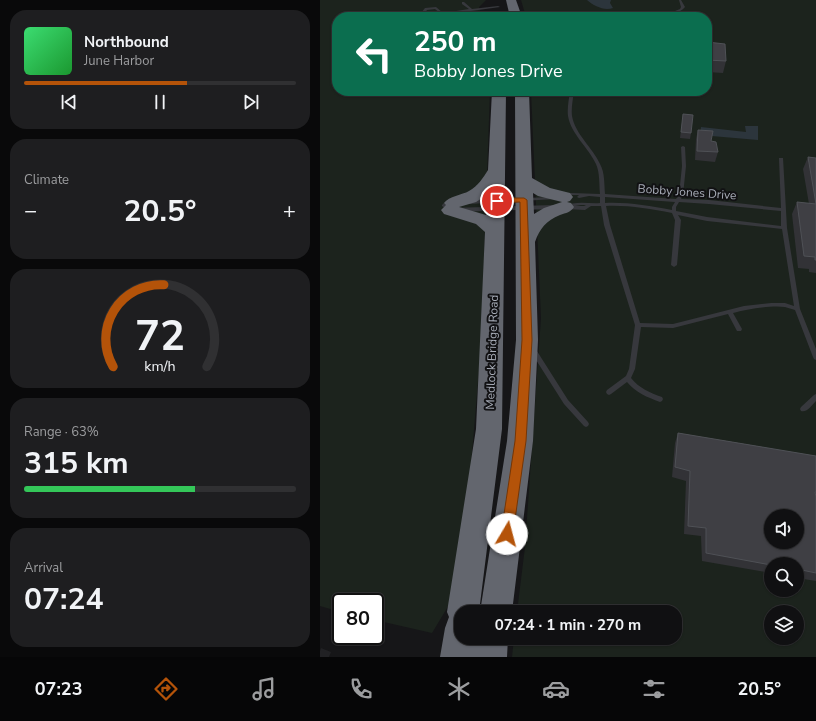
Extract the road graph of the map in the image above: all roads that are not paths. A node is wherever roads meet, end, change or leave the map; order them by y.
1 (511, 0) edge
2 (680, 0) edge
3 (463, 3) dead end
4 (498, 8) edge
5 (471, 10) junction
6 (424, 12) edge
7 (440, 12) edge
8 (456, 12) edge
9 (515, 12) edge
10 (676, 12) edge
11 (499, 96) edge
12 (522, 96) edge
13 (572, 96) edge
14 (683, 146) dead end
15 (781, 159) dead end
16 (497, 169) junction
17 (524, 180) junction
18 (602, 195) junction
19 (589, 196) junction
20 (570, 200) junction
21 (678, 201) junction
22 (524, 203) junction
23 (604, 205) junction
24 (452, 206) junction
25 (783, 210) junction
26 (674, 212) junction
27 (496, 213) junction
28 (784, 228) junction
29 (525, 242) junction
30 (674, 265) dead end
31 (797, 309) junction
32 (730, 312) junction
33 (638, 325) junction
34 (739, 329) dead end
35 (527, 340) junction
36 (816, 357) edge
37 (628, 378) junction
38 (610, 392) dead end
39 (816, 397) edge
40 (660, 399) dead end
41 (803, 409) dead end
42 (586, 424) dead end
43 (464, 605) edge
44 (497, 605) edge
45 (459, 645) edge
46 (491, 645) edge
47 (457, 657) edge
48 (490, 657) edge

1 - 9 highway
2 - 10 lane
3 - 5 lane
4 - 5 lane
5 - 8 lane
6 - 7 lane
11 - 16 highway, Medlock Bridge Road
12 - 17 highway
13 - 18 lane
14 - 21 lane
15 - 25 lane
16 - 24 highway
16 - 27 highway, Medlock Bridge Road
17 - 20 highway
17 - 22 highway
18 - 19 lane, Bobby Jones Drive
18 - 21 lane, Bobby Jones Drive
18 - 23 lane
19 - 20 lane, Bobby Jones Drive
19 - 20 lane, Bobby Jones Drive
20 - 22 lane, Bobby Jones Drive
20 - 22 lane, Bobby Jones Drive
20 - 23 lane, Bobby Jones Drive
20 - 29 highway
21 - 25 lane, Bobby Jones Drive
21 - 26 lane
22 - 27 lane, Bobby Jones Drive
22 - 29 highway
23 - 26 lane, Bobby Jones Drive
23 - 33 lane
24 - 27 lane, Bobby Jones Drive
24 - 27 highway
25 - 28 lane
26 - 28 lane, Bobby Jones Drive
26 - 30 lane
27 - 43 highway, Medlock Bridge Road
28 - 31 lane
29 - 35 highway
31 - 32 lane
31 - 36 lane
32 - 33 lane
32 - 34 lane
33 - 37 lane
35 - 42 lane
35 - 44 highway
37 - 38 lane
37 - 40 lane
39 - 41 lane
45 - 47 highway
46 - 48 highway

